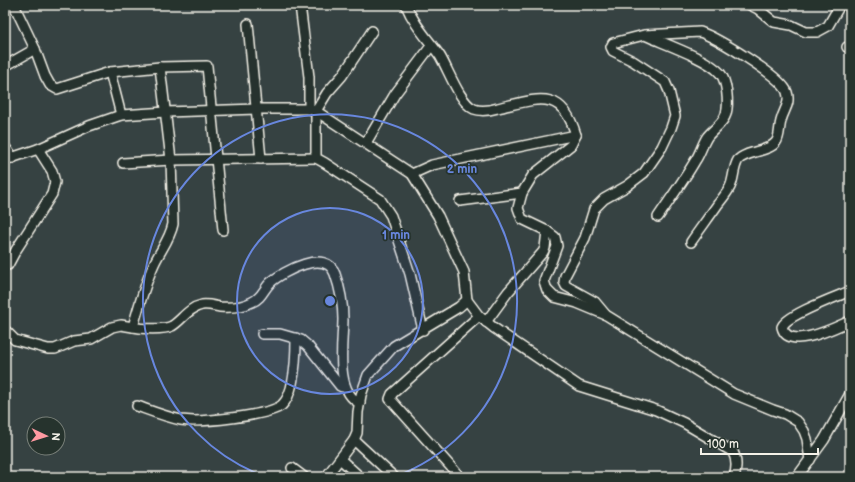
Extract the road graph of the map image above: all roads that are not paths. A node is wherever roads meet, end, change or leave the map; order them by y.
1 (14, 5) edge
2 (300, 5) edge
3 (406, 5) edge
4 (750, 5) edge
5 (840, 5) edge
6 (248, 24) dead end
7 (372, 31) dead end
8 (644, 34) junction
9 (431, 46) junction
10 (35, 49) junction
11 (5, 66) edge
12 (160, 67) junction
13 (110, 72) junction
14 (257, 109) junction
15 (312, 110) junction
16 (211, 111) junction
17 (166, 112) junction
18 (121, 116) junction
19 (576, 135) junction
20 (366, 143) junction
21 (5, 148) edge
22 (38, 149) junction
23 (316, 158) junction
24 (9, 159) edge
25 (261, 159) junction
26 (171, 160) junction
27 (215, 160) junction
28 (123, 163) dead end
29 (412, 174) junction
30 (522, 193) junction
31 (460, 201) dead end
32 (658, 217) dead end
33 (223, 230) dead end
34 (547, 231) junction
35 (691, 242) dead end
36 (5, 265) edge
37 (850, 291) edge
38 (467, 300) junction
39 (606, 315) junction
40 (483, 319) junction
41 (850, 321) edge
42 (133, 327) junction
43 (5, 330) edge
44 (423, 330) junction
45 (262, 334) dead end
46 (296, 338) junction
47 (345, 386) junction
48 (850, 394) edge
49 (360, 403) junction
50 (137, 406) dead end
51 (354, 440) junction
52 (340, 459) junction
53 (810, 460) junction
54 (292, 468) dead end
55 (304, 477) edge
56 (326, 477) edge
57 (360, 477) edge
58 (394, 477) edge
59 (460, 477) edge
60 (734, 477) edge
61 (798, 477) edge

1 - 10 street
2 - 15 street
3 - 9 street
4 - 5 street
6 - 14 street
7 - 15 street
8 - 32 street
8 - 35 street
8 - 39 street
9 - 19 street
9 - 20 street
10 - 11 street
10 - 13 street
12 - 13 street
12 - 16 street
12 - 17 street
13 - 18 street
14 - 15 street
14 - 16 street
14 - 25 street
15 - 20 street
15 - 23 street
16 - 17 street
16 - 27 street
17 - 18 street
17 - 26 street
18 - 22 street
19 - 29 street
19 - 30 street
20 - 29 street
21 - 24 street
22 - 24 street
22 - 36 street
23 - 25 street
23 - 44 street
25 - 27 street
26 - 27 street
26 - 28 street
26 - 42 street
27 - 33 street
29 - 38 street
30 - 31 street
30 - 34 street
34 - 39 street
34 - 40 street
37 - 41 street
38 - 40 street
38 - 44 street
39 - 53 street
40 - 59 street
40 - 60 street
42 - 43 street
42 - 47 street
44 - 49 street
45 - 46 street
46 - 47 street
46 - 50 street
47 - 49 street
48 - 53 street
49 - 51 street
51 - 52 street
51 - 58 street
52 - 56 street
52 - 57 street
53 - 61 street
54 - 55 street

